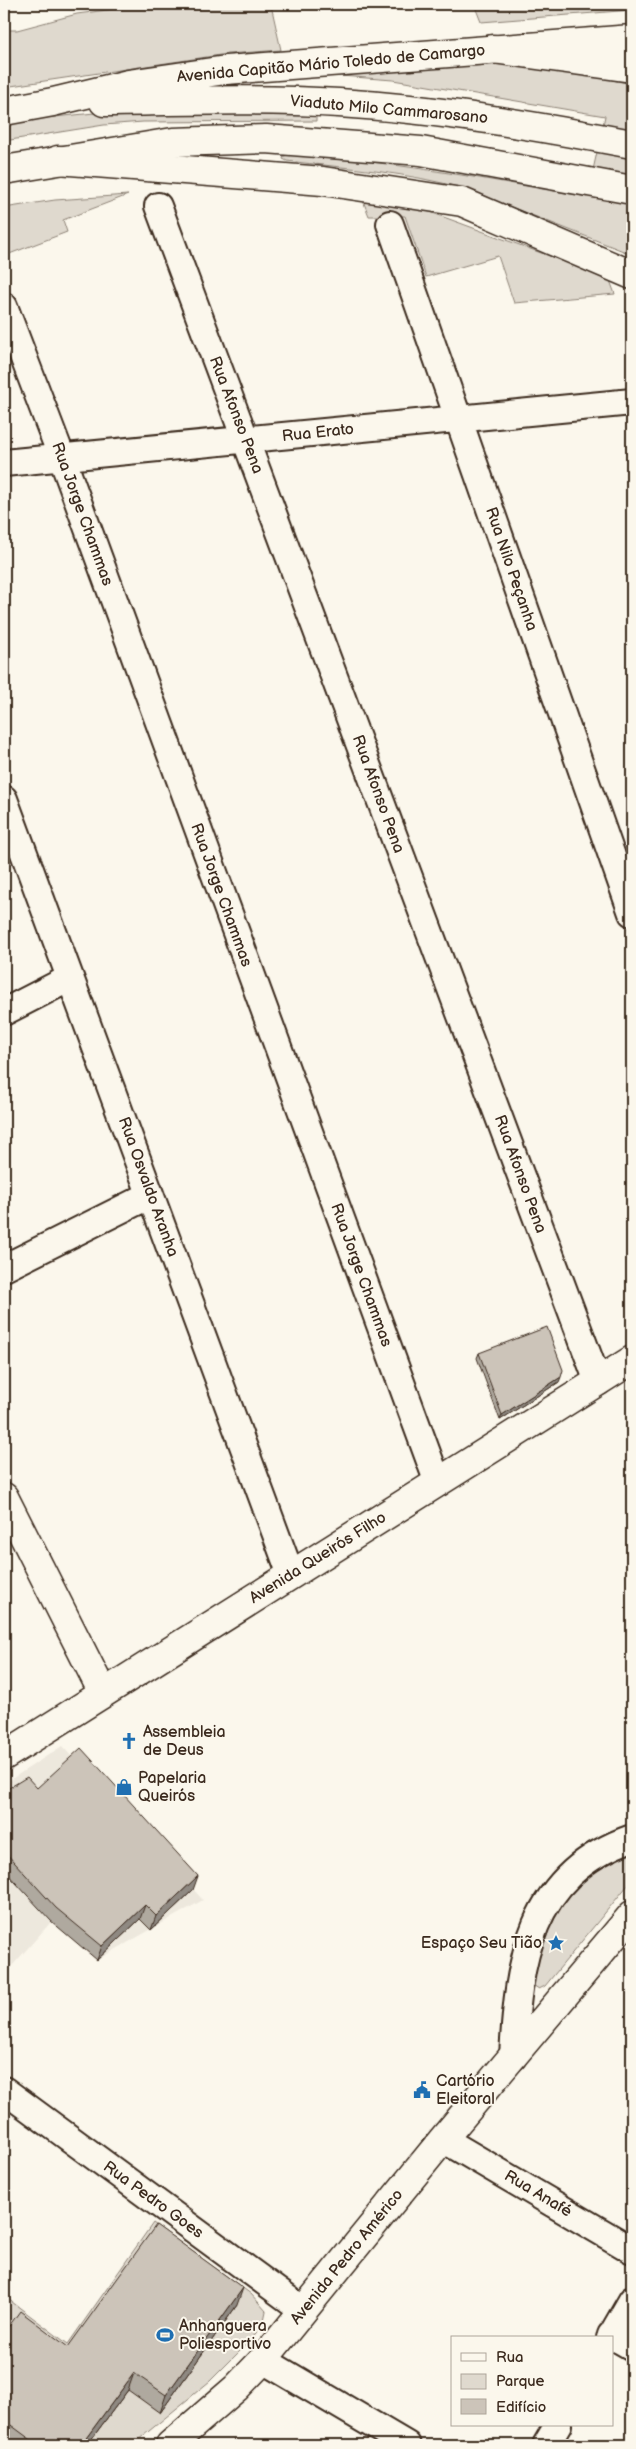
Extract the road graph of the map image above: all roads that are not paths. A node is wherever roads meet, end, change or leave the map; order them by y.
1 (632, 39) edge
2 (493, 49) junction
3 (632, 68) edge
4 (54, 102) junction
5 (4, 111) edge
6 (632, 144) edge
7 (58, 160) junction
8 (4, 170) edge
9 (632, 190) edge
10 (158, 206) dead end
11 (390, 224) dead end
12 (632, 275) edge
13 (4, 306) edge
14 (632, 402) edge
15 (459, 419) junction
16 (246, 440) junction
17 (62, 458) junction
18 (4, 463) edge
19 (4, 799) edge
20 (632, 914) edge
21 (70, 978) junction
22 (4, 1012) edge
23 (150, 1195) junction
24 (4, 1268) edge
25 (632, 1360) edge
26 (598, 1382) junction
27 (438, 1483) junction
28 (4, 1497) edge
29 (292, 1575) junction
30 (103, 1693) junction
31 (4, 1756) edge
32 (632, 1838) edge
33 (631, 1918) edge
34 (513, 2057) junction
35 (4, 2090) edge
36 (443, 2139) junction
37 (632, 2250) edge
38 (632, 2300) edge
39 (303, 2310) junction
40 (618, 2340) edge
41 (263, 2360) junction
42 (557, 2426) edge
43 (170, 2445) edge
44 (407, 2445) edge
45 (546, 2445) edge

1 - 2 main road, Avenida Capitão Mário Toledo de Camargo
2 - 3 main road
2 - 4 main road, Avenida Capitão Mário Toledo de Camargo
4 - 5 main road, Avenida Capitão Mário Toledo de Camargo
4 - 6 main road, Viaduto Milo Cammarosano
7 - 8 main road
7 - 9 main road
7 - 12 main road
10 - 16 street, Rua Afonso Pena
11 - 15 street, Rua Nilo Peçanha
13 - 17 street, Rua Jorge Chammas
14 - 15 street, Rua Erato
15 - 16 street, Rua Erato
15 - 20 street, Rua Nilo Peçanha
16 - 17 street, Rua Erato
16 - 26 street, Rua Afonso Pena
17 - 18 street, Rua Erato
17 - 27 street, Rua Jorge Chammas
19 - 21 street, Rua Osvaldo Aranha
21 - 22 street
21 - 23 street, Rua Osvaldo Aranha
23 - 24 street
23 - 29 street, Rua Osvaldo Aranha
25 - 26 main road, Avenida Queirós Filho
26 - 27 main road, Avenida Queirós Filho
27 - 29 main road, Avenida Queirós Filho
28 - 30 main road
29 - 30 main road, Avenida Queirós Filho
30 - 31 main road, Avenida Queirós Filho
32 - 34 street
33 - 34 main road, Avenida Pedro Américo
34 - 36 main road, Avenida Pedro Américo
35 - 39 street, Rua Pedro Goes
36 - 37 street, Rua Anafé
36 - 39 main road, Avenida Pedro Américo
38 - 40 street
39 - 41 main road, Avenida Pedro Américo
41 - 43 main road, Avenida Pedro Américo
41 - 44 street
42 - 45 street

